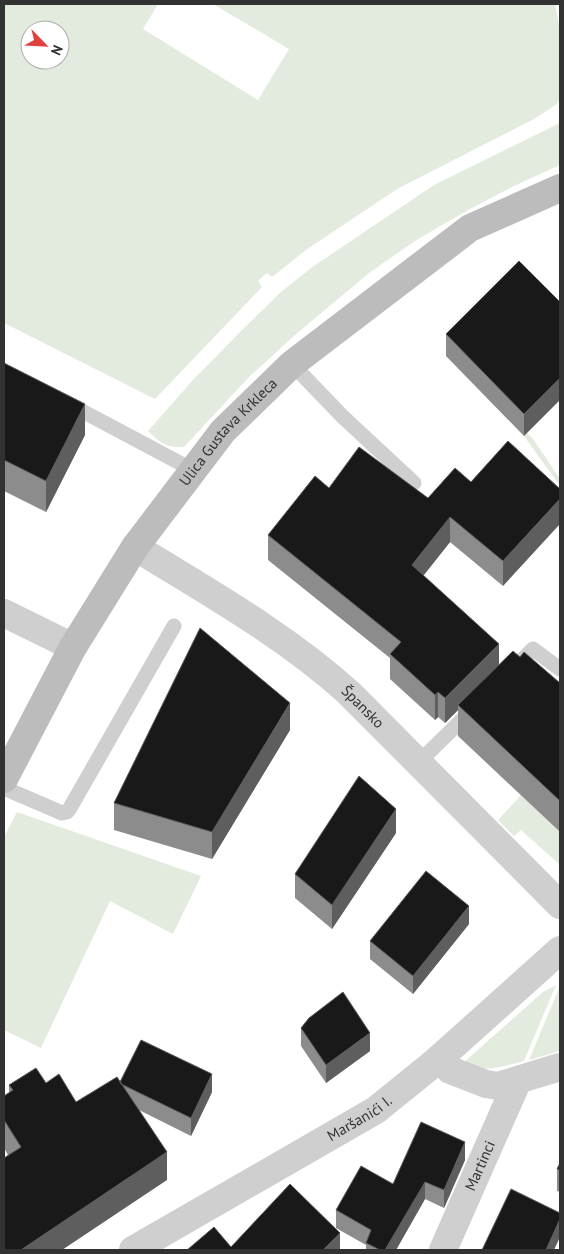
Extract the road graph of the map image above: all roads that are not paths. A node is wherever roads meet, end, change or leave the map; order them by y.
1 (560, 188) edge
2 (292, 364) junction
3 (55, 397) edge
4 (193, 470) junction
5 (414, 483) dead end
6 (134, 547) junction
7 (4, 613) edge
8 (174, 626) dead end
9 (73, 647) junction
10 (560, 669) edge
11 (506, 676) edge
12 (486, 696) edge
13 (419, 762) junction
14 (4, 780) edge
15 (4, 788) edge
16 (560, 905) edge
17 (560, 950) edge
18 (560, 1067) edge
19 (450, 1070) dead end
20 (518, 1080) junction
21 (133, 1250) edge
22 (443, 1250) edge

1 - 2 street, Ulica Gustava Krkleca
2 - 4 street, Ulica Gustava Krkleca
2 - 5 lane
3 - 4 lane
4 - 6 street, Ulica Gustava Krkleca
6 - 9 street, Ulica Gustava Krkleca
6 - 13 street, Špansko
7 - 9 street
8 - 15 lane
9 - 14 street, Ulica Gustava Krkleca
10 - 11 lane
12 - 13 lane
13 - 16 street, Špansko
17 - 21 street, Maršanići I.
18 - 20 street
19 - 20 street
20 - 22 street, Martinci

